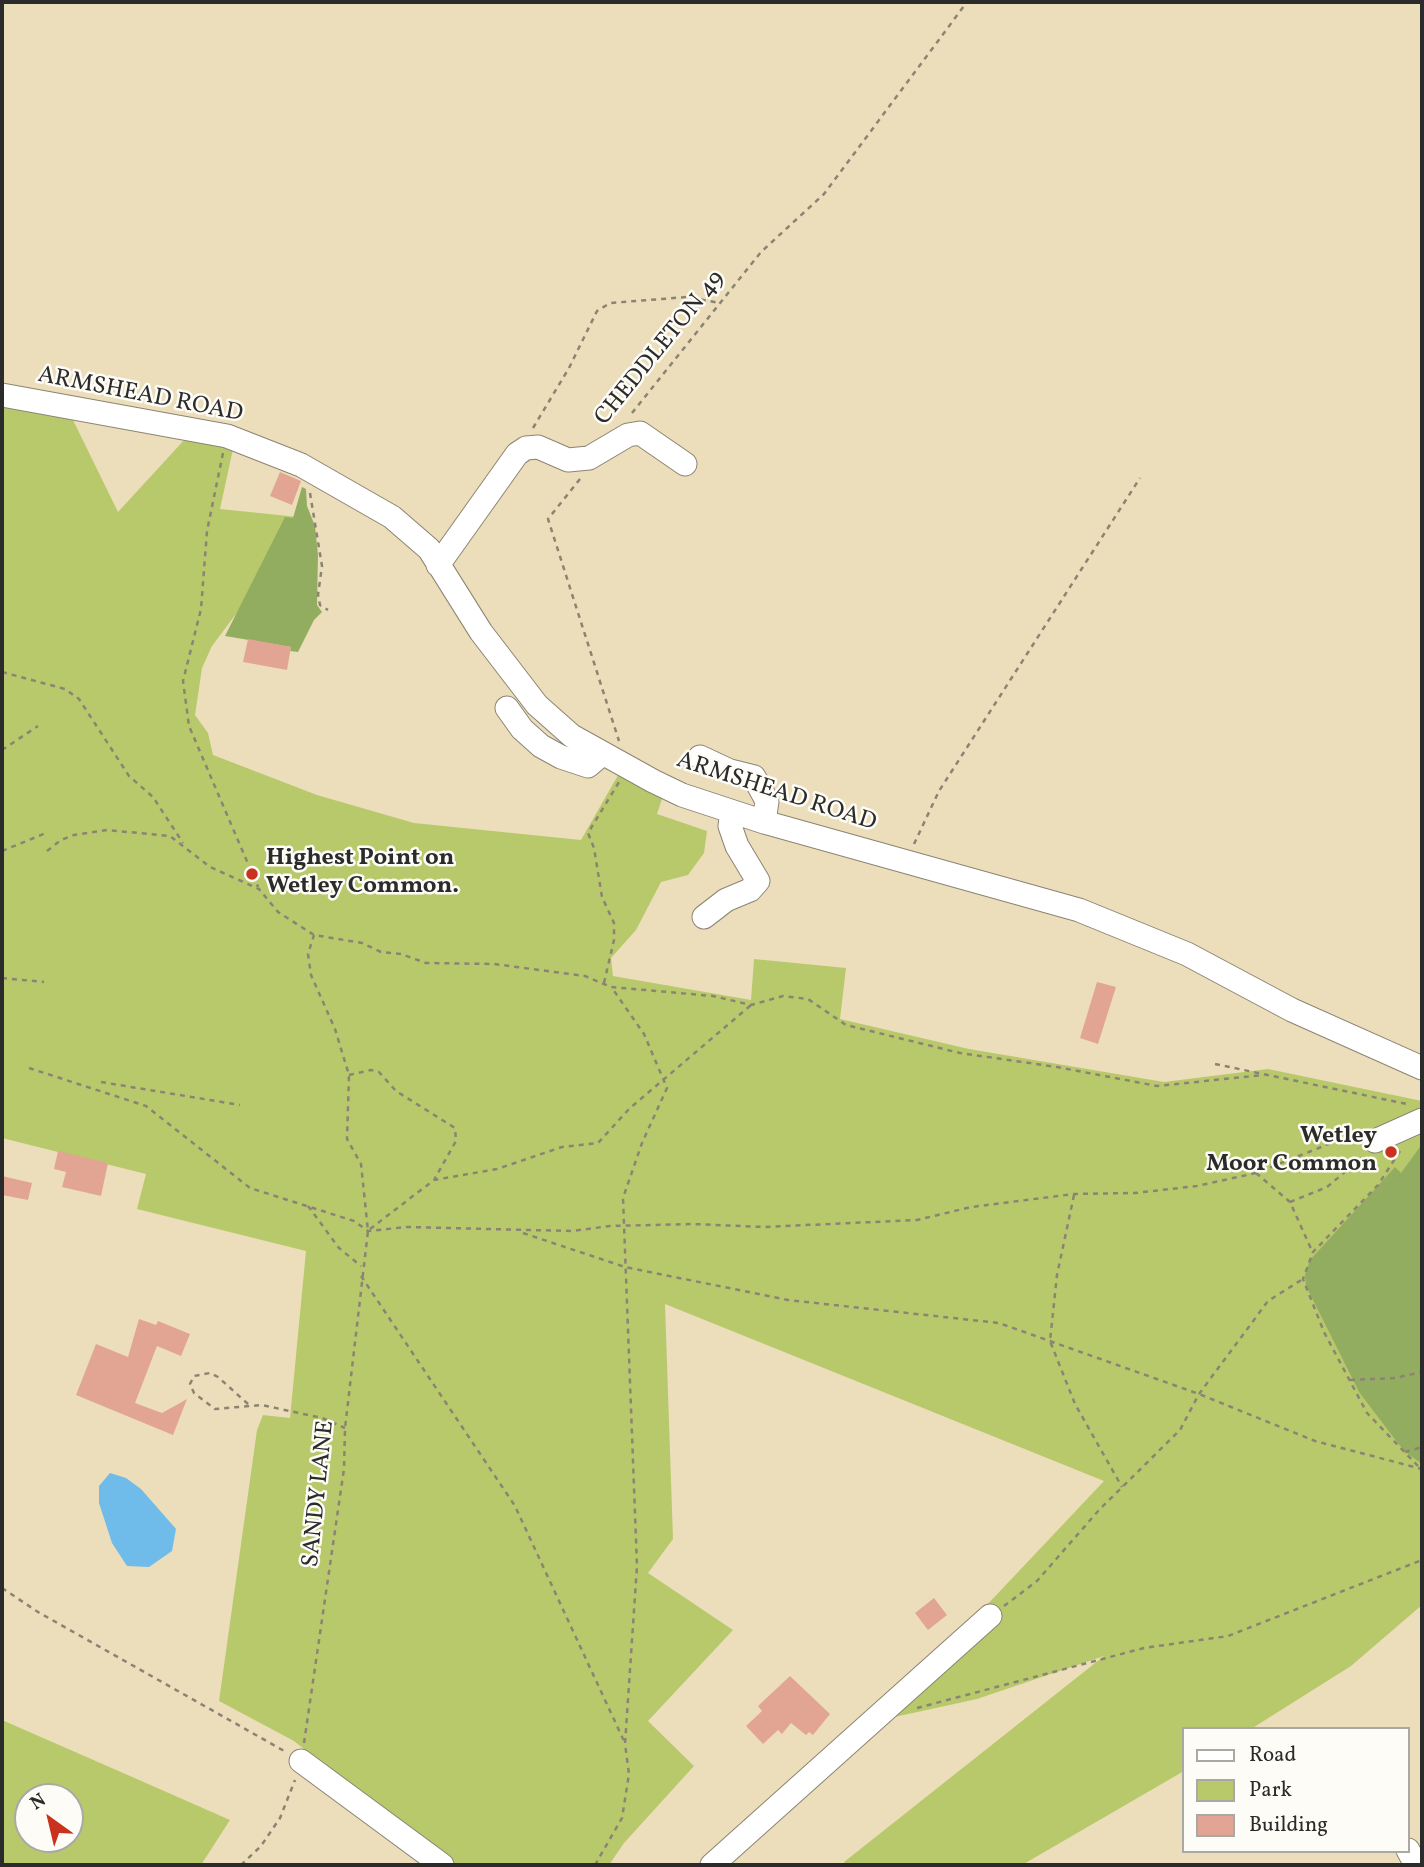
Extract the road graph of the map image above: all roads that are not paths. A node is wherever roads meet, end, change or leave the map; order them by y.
1 (2, 395) edge
2 (685, 464) dead end
3 (438, 565) junction
4 (507, 708) dead end
5 (601, 755) junction
6 (700, 757) dead end
7 (732, 812) junction
8 (764, 822) junction
9 (704, 917) dead end
10 (1422, 1068) edge
11 (1416, 1112) edge
12 (1371, 1140) road end
13 (990, 1616) road end
14 (301, 1761) road end
15 (442, 1865) edge
16 (712, 1865) edge

1 - 3 street, ARMSHEAD ROAD
2 - 3 street
3 - 5 street, ARMSHEAD ROAD
4 - 5 street
5 - 7 street, ARMSHEAD ROAD
6 - 8 street
7 - 8 street, ARMSHEAD ROAD
7 - 9 street
8 - 10 street, ARMSHEAD ROAD
11 - 12 street
13 - 16 street
14 - 15 street

